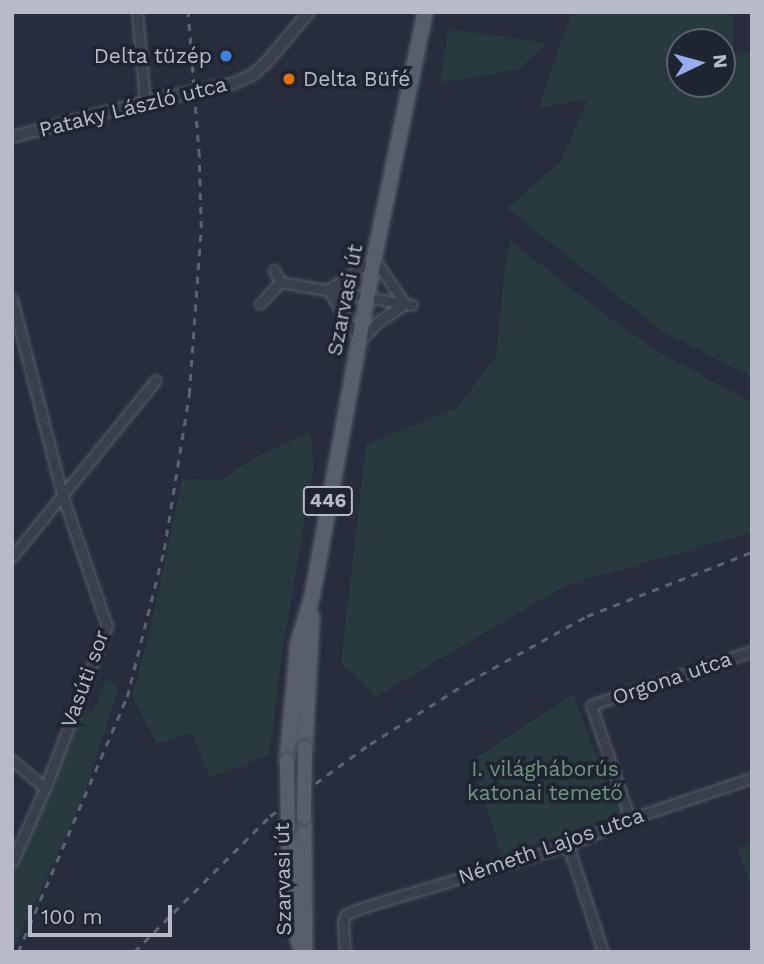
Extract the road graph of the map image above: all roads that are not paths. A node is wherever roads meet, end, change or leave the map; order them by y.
1 (137, 12) edge
2 (309, 12) edge
3 (425, 12) edge
4 (145, 102) junction
5 (12, 137) edge
6 (374, 259) junction
7 (274, 270) dead end
8 (280, 282) junction
9 (328, 290) junction
10 (367, 296) junction
11 (12, 299) edge
12 (260, 304) dead end
13 (408, 304) junction
14 (360, 341) junction
15 (156, 380) dead end
16 (62, 494) junction
17 (12, 556) edge
18 (312, 597) junction
19 (752, 651) edge
20 (12, 760) edge
21 (752, 778) edge
22 (45, 788) junction
23 (630, 819) junction
24 (568, 845) junction
25 (12, 862) edge
26 (303, 952) edge
27 (345, 952) edge
28 (603, 952) edge

1 - 4 street
2 - 4 street, Pataky László utca
3 - 6 main road, Szarvasi út / 446
4 - 5 street, Pataky László utca
6 - 9 street
6 - 10 main road, Szarvasi út / 446
6 - 13 street
7 - 8 street
8 - 9 street
8 - 12 street
9 - 10 street
9 - 14 street
10 - 13 street
10 - 14 main road, Szarvasi út / 446
11 - 16 street, Vasúti sor
13 - 14 street
14 - 18 main road, Szarvasi út / 446
15 - 16 street
16 - 17 street
16 - 22 street, Vasúti sor
18 - 26 main road, Szarvasi út / 446, bridge
18 - 26 main road, Szarvasi út / 446, bridge
19 - 23 street, Orgona utca
20 - 22 street
21 - 23 street, Németh Lajos utca
22 - 25 street, Vasúti sor
23 - 24 street, Németh Lajos utca
24 - 27 street, Németh Lajos utca
24 - 28 street

